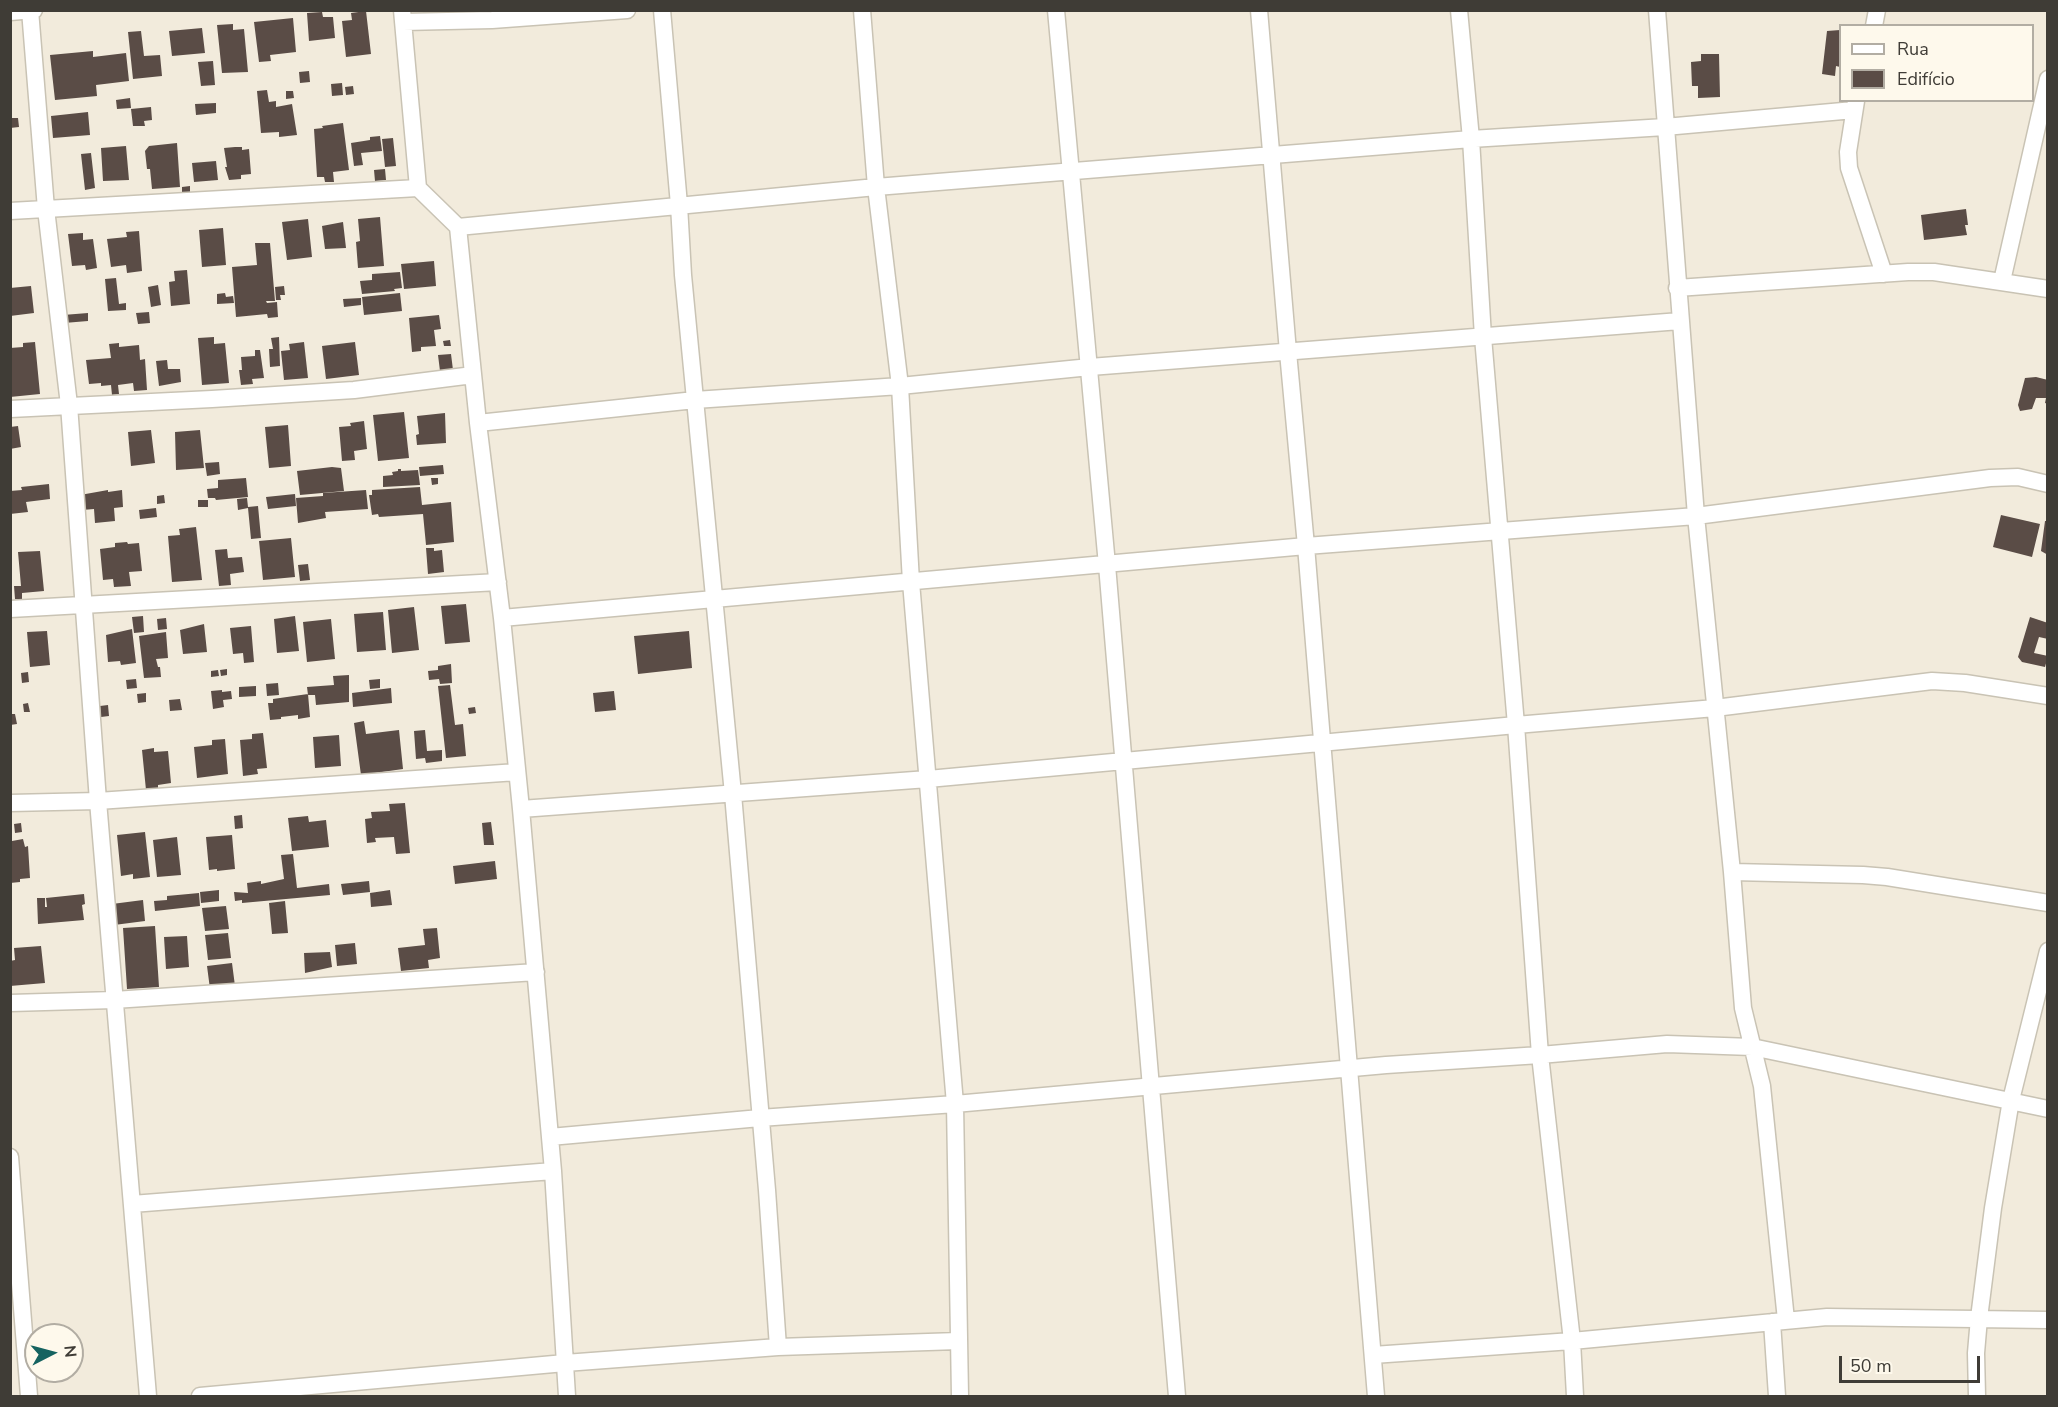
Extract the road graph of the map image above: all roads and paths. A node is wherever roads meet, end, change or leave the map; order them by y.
1 (627, 10) edge
2 (662, 10) edge
3 (861, 10) edge
4 (1056, 10) edge
5 (1259, 10) edge
6 (1460, 10) edge
7 (1657, 10) edge
8 (31, 11) edge
9 (10, 12) edge
10 (402, 16) edge
11 (2048, 79) edge
12 (1855, 105) edge
13 (1665, 127) junction
14 (1471, 140) junction
15 (1271, 155) junction
16 (1071, 171) junction
17 (876, 187) junction
18 (418, 188) junction
19 (679, 205) junction
20 (46, 209) junction
21 (10, 211) edge
22 (458, 227) junction
23 (1884, 274) junction
24 (2002, 281) junction
25 (1677, 288) junction
26 (2048, 289) edge
27 (1680, 321) junction
28 (1483, 337) junction
29 (1287, 352) junction
30 (1090, 367) junction
31 (473, 375) junction
32 (900, 386) junction
33 (695, 400) junction
34 (69, 405) junction
35 (10, 409) edge
36 (477, 423) junction
37 (2048, 484) edge
38 (1696, 516) junction
39 (1501, 531) junction
40 (1306, 546) junction
41 (1107, 565) junction
42 (498, 582) junction
43 (911, 582) junction
44 (713, 598) junction
45 (85, 605) junction
46 (10, 609) edge
47 (502, 618) junction
48 (2048, 696) edge
49 (1715, 708) junction
50 (1516, 725) junction
51 (1321, 743) junction
52 (1124, 760) junction
53 (517, 772) junction
54 (928, 779) junction
55 (733, 794) junction
56 (98, 801) junction
57 (10, 803) edge
58 (521, 809) junction
59 (1732, 872) junction
60 (2048, 903) edge
61 (2048, 951) edge
62 (536, 972) junction
63 (114, 1000) junction
64 (10, 1003) edge
65 (1752, 1047) junction
66 (1540, 1055) junction
67 (1350, 1069) junction
68 (1150, 1086) junction
69 (2011, 1100) junction
70 (955, 1104) junction
71 (2048, 1109) edge
72 (760, 1118) junction
73 (550, 1137) junction
74 (10, 1157) edge
75 (553, 1172) junction
76 (132, 1204) junction
77 (1979, 1318) junction
78 (2048, 1320) edge
79 (1779, 1321) junction
80 (958, 1341) junction
81 (1572, 1341) junction
82 (778, 1347) junction
83 (1373, 1355) junction
84 (565, 1363) junction
85 (29, 1396) edge
86 (148, 1396) edge
87 (200, 1396) edge
88 (567, 1396) edge
89 (960, 1396) edge
90 (1177, 1396) edge
91 (1376, 1396) edge
92 (1575, 1396) edge
93 (1777, 1396) edge
94 (1977, 1396) edge

1 - 10 street
2 - 19 street
3 - 17 street
4 - 16 street
5 - 15 street
6 - 14 street
7 - 13 street
8 - 9 street
8 - 20 street
10 - 18 street
11 - 24 street
12 - 13 street
12 - 23 street
13 - 14 street
13 - 25 street
14 - 15 street
14 - 28 street
15 - 16 street
15 - 29 street
16 - 17 street
16 - 30 street
17 - 19 street
17 - 32 street
18 - 20 street
18 - 22 street
19 - 22 street
19 - 33 street
20 - 21 street
20 - 34 street
22 - 31 street
23 - 24 street
23 - 25 street
24 - 26 street
25 - 27 street
27 - 28 street
27 - 38 street
28 - 29 street
28 - 39 street
29 - 30 street
29 - 40 street
30 - 32 street
30 - 41 street
31 - 34 street
31 - 36 street
32 - 33 street
32 - 43 street
33 - 36 street
33 - 44 street
34 - 35 street
34 - 45 street
36 - 42 street
37 - 38 street
38 - 39 street
38 - 49 street
39 - 40 street
39 - 50 street
40 - 41 street
40 - 51 street
41 - 43 street
41 - 52 street
42 - 45 street
42 - 47 street
43 - 44 street
43 - 54 street
44 - 47 street
44 - 55 street
45 - 46 street
45 - 56 street
47 - 53 street
48 - 49 street
49 - 50 street
49 - 59 street
50 - 51 street
50 - 66 street
51 - 52 street
51 - 67 street
52 - 54 street
52 - 68 street
53 - 56 street
53 - 58 street
54 - 55 street
54 - 70 street
55 - 58 street
55 - 72 street
56 - 57 street
56 - 63 street
58 - 62 street
59 - 60 street
59 - 65 street
61 - 69 street
62 - 63 street
62 - 73 street
63 - 64 street
63 - 76 street
65 - 66 street
65 - 69 street
65 - 79 street
66 - 67 street
66 - 81 street
67 - 68 street
67 - 83 street
68 - 70 street
68 - 90 street
69 - 71 street
69 - 77 street
70 - 72 street
70 - 80 street
72 - 73 street
72 - 82 street
73 - 75 street
74 - 85 street
75 - 76 street
75 - 84 street
76 - 86 street
77 - 78 street
77 - 79 street
77 - 94 street
79 - 81 street
79 - 93 street
80 - 82 street
80 - 89 street
81 - 83 street
81 - 92 street
82 - 84 street
83 - 91 street
84 - 87 street
84 - 88 street

